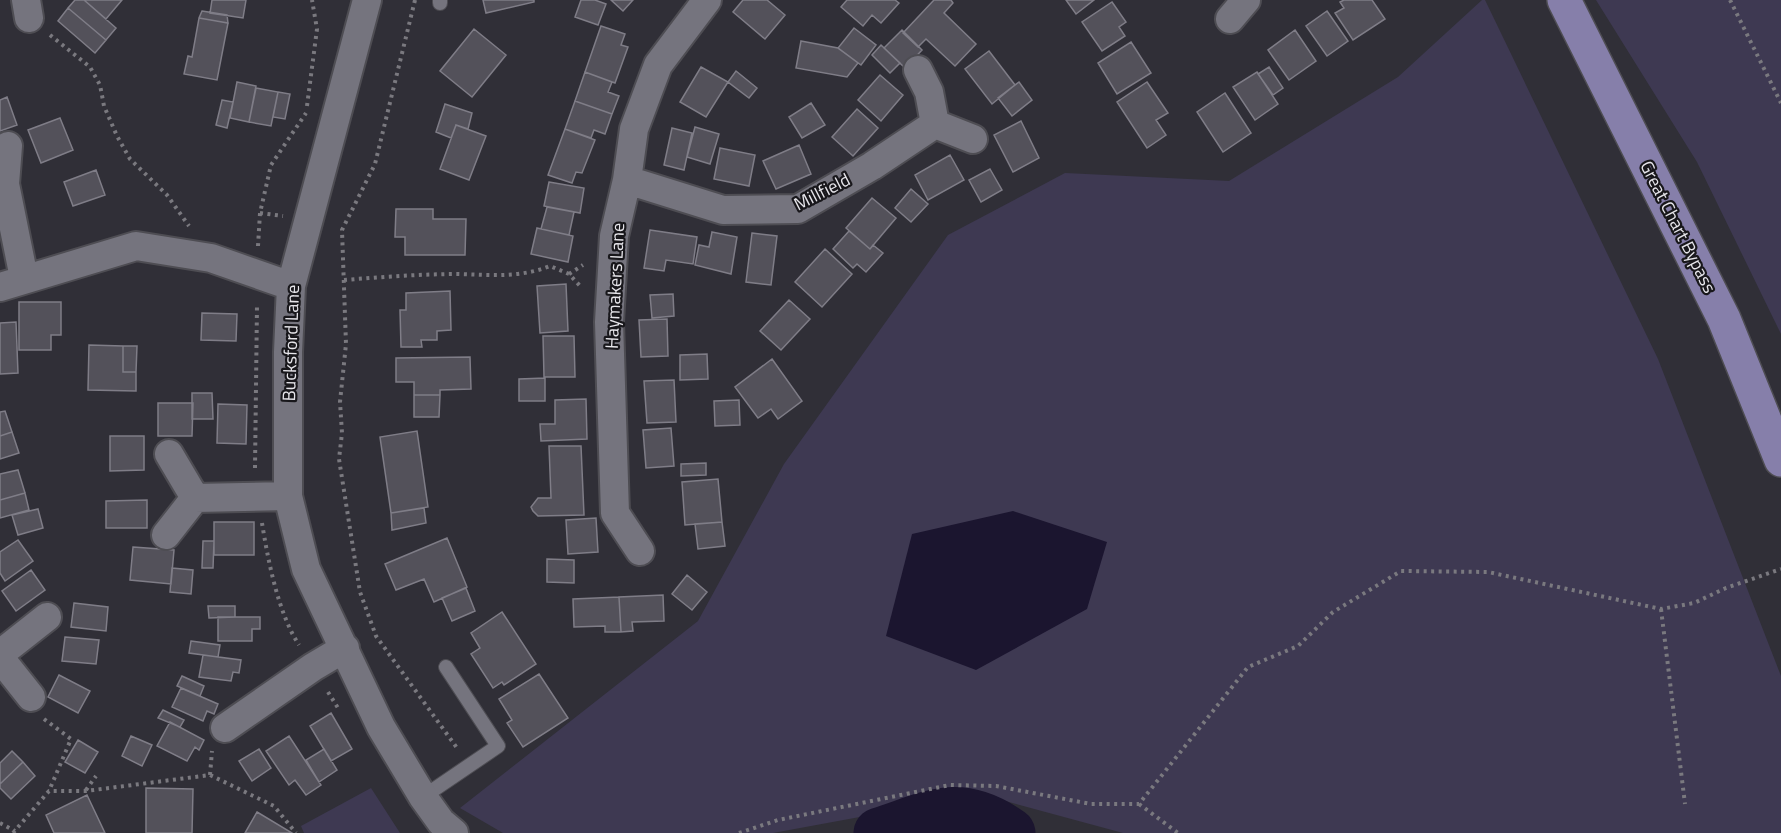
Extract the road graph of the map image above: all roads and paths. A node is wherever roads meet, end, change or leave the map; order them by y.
1 (312, 0) edge
2 (368, 0) edge
3 (415, 0) edge
4 (707, 0) edge
5 (1564, 0) edge
6 (1730, 0) edge
7 (28, 9) edge
8 (918, 70) dead end
9 (1781, 103) edge
10 (935, 124) junction
11 (973, 139) dead end
12 (8, 146) dead end
13 (627, 180) junction
14 (212, 258) junction
15 (257, 274) junction
16 (344, 280) junction
17 (12, 282) edge
18 (291, 286) junction
19 (609, 322) junction
20 (168, 454) dead end
21 (1781, 460) edge
22 (288, 496) junction
23 (257, 497) junction
24 (195, 498) junction
25 (166, 536) dead end
26 (640, 551) dead end
27 (1781, 569) edge
28 (1661, 609) junction
29 (47, 617) dead end
30 (345, 648) junction
31 (0, 656) edge
32 (446, 667) dead end
33 (30, 696) joint
34 (225, 729) dead end
35 (470, 766) junction
36 (96, 776) dead end
37 (49, 791) junction
38 (86, 791) junction
39 (423, 797) junction
40 (1139, 804) junction
41 (1685, 804) dead end
42 (0, 822) edge
43 (14, 832) edge
44 (296, 833) edge
45 (454, 833) edge
46 (740, 833) edge
47 (1178, 833) edge

1 - 15 path
2 - 18 street, Bucksford Lane
3 - 16 path
4 - 13 street, Haymakers Lane
5 - 21 main road, Great Chart Bypass
6 - 9 path
7 - 14 path
8 - 10 street
10 - 11 street
10 - 13 street, Millfield
12 - 17 street
13 - 19 street, Haymakers Lane
14 - 15 street
14 - 17 street
15 - 18 street
15 - 23 path
16 - 19 path
16 - 35 path
18 - 22 street, Bucksford Lane
19 - 26 street, Haymakers Lane
20 - 24 street
22 - 23 street
22 - 30 street, Bucksford Lane
23 - 24 street
24 - 25 street
27 - 28 path
28 - 40 path
28 - 41 path
29 - 31 street
30 - 34 street
30 - 39 street, Bucksford Lane
31 - 33 street
32 - 35 lane
33 - 37 path
35 - 39 lane
36 - 38 path
37 - 38 path
37 - 43 path
38 - 44 path
39 - 45 street, Bucksford Lane
40 - 46 path
40 - 47 path
42 - 43 path

